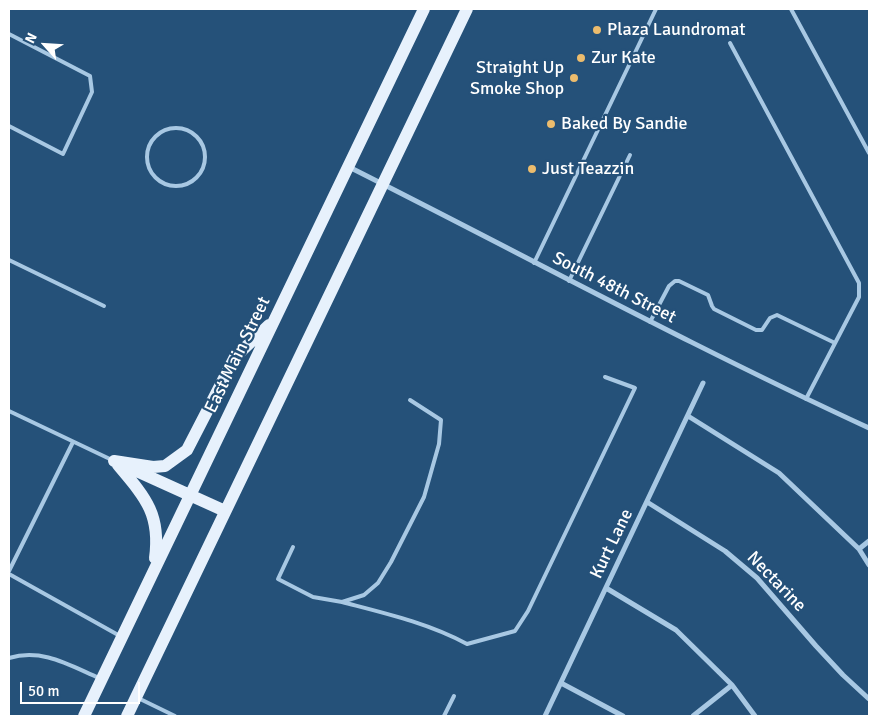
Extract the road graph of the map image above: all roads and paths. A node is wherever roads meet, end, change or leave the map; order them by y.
1 (424, 9) edge
2 (467, 9) edge
3 (656, 9) edge
4 (792, 9) edge
5 (9, 34) edge
6 (730, 43) dead end
7 (9, 126) edge
8 (869, 153) edge
9 (147, 154) joint
10 (630, 155) dead end
11 (348, 167) junction
12 (382, 184) junction
13 (9, 260) edge
14 (534, 263) junction
15 (569, 281) junction
16 (104, 306) dead end
17 (276, 317) junction
18 (650, 322) junction
19 (835, 343) junction
20 (605, 377) dead end
21 (704, 383) dead end
22 (806, 399) junction
23 (410, 400) dead end
24 (9, 411) edge
25 (688, 416) junction
26 (869, 428) edge
27 (73, 442) junction
28 (114, 461) junction
29 (190, 494) junction
30 (647, 502) junction
31 (225, 511) junction
32 (869, 541) edge
33 (293, 547) dead end
34 (859, 549) junction
35 (869, 565) edge
36 (154, 569) junction
37 (9, 573) edge
38 (606, 588) junction
39 (342, 602) junction
40 (122, 637) junction
41 (9, 658) edge
42 (101, 680) junction
43 (560, 683) junction
44 (732, 685) junction
45 (454, 696) dead end
46 (136, 697) junction
47 (869, 699) edge
48 (84, 716) edge
49 (127, 716) edge
50 (175, 716) edge
51 (444, 716) edge
52 (545, 716) edge
53 (623, 716) edge
54 (693, 716) edge
55 (755, 716) edge

1 - 11 main road, East Main Street
2 - 12 main road
3 - 14 lane
4 - 8 lane
5 - 7 lane
6 - 19 lane
9 - 9 lane
10 - 15 lane
11 - 12 street, South 48th Street
11 - 17 main road, East Main Street
12 - 14 street, South 48th Street
12 - 31 main road
13 - 16 lane
14 - 15 street, South 48th Street
15 - 18 street, South 48th Street
17 - 28 main road
17 - 29 main road, East Main Street
18 - 19 lane
18 - 22 street, South 48th Street
19 - 22 lane
20 - 39 lane
21 - 25 street, Kurt Lane
22 - 26 street, South 48th Street
23 - 39 lane
24 - 27 lane
25 - 30 street, Kurt Lane
25 - 34 street
27 - 28 lane
27 - 37 lane
28 - 29 main road
28 - 36 main road
29 - 31 main road
29 - 36 main road, East Main Street
30 - 38 street, Kurt Lane
30 - 47 street, Nectarine
31 - 46 main road
32 - 34 street
33 - 39 lane
34 - 35 street
36 - 40 main road, East Main Street
37 - 40 lane
38 - 43 street, Kurt Lane
38 - 44 street
40 - 42 main road, East Main Street
41 - 42 lane
42 - 48 main road, East Main Street
43 - 52 street, Kurt Lane
43 - 53 street
44 - 54 street
44 - 55 street
45 - 51 lane
46 - 49 main road
46 - 50 lane

